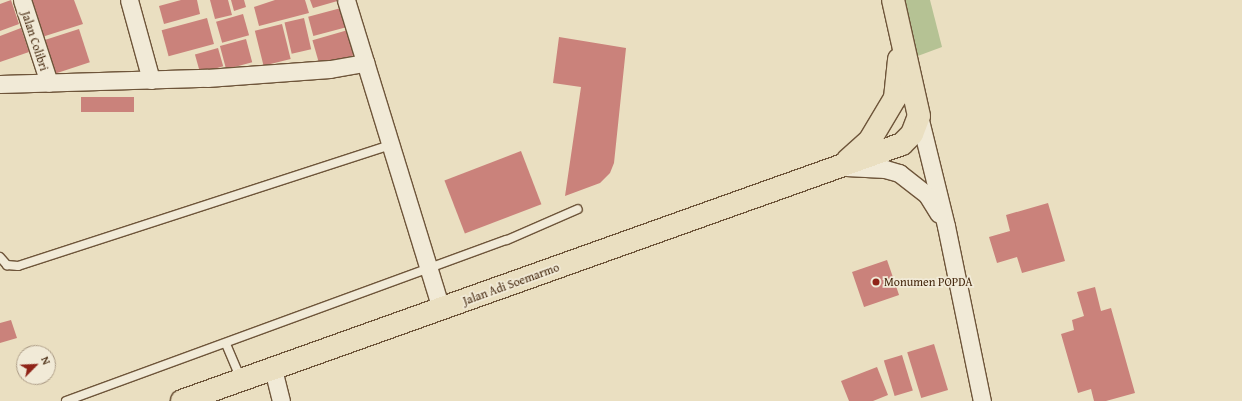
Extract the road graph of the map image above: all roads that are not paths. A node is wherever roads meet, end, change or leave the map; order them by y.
1 (22, 0) edge
2 (130, 0) edge
3 (346, 0) edge
4 (893, 0) edge
5 (900, 32) junction
6 (365, 63) junction
7 (150, 80) junction
8 (48, 83) junction
9 (0, 84) edge
10 (918, 116) junction
11 (902, 144) junction
12 (391, 146) junction
13 (840, 167) junction
14 (932, 168) junction
15 (578, 209) dead end
16 (946, 226) junction
17 (0, 257) edge
18 (429, 268) junction
19 (441, 309) junction
20 (226, 344) junction
21 (273, 369) junction
22 (241, 380) junction
23 (66, 401) edge
24 (182, 401) edge
25 (281, 401) edge
26 (982, 401) edge

1 - 8 street, Jalan Colibri
2 - 7 street
3 - 6 street
4 - 5 highway, Jalan Adi Soemarmo
5 - 10 highway, Jalan Adi Soemarmo
5 - 13 highway, Jalan Adi Soemarmo
6 - 7 street
6 - 12 street
7 - 8 street
8 - 9 street
10 - 11 highway
10 - 14 street
11 - 13 highway, Jalan Adi Soemarmo
11 - 14 street
12 - 17 lane
12 - 18 street
13 - 16 street
13 - 19 highway, Jalan Adi Soemarmo
14 - 16 street
15 - 18 lane
16 - 26 street
18 - 19 street
18 - 20 lane
19 - 21 highway, Jalan Adi Soemarmo
20 - 22 lane
20 - 23 lane
21 - 22 highway, Jalan Adi Soemarmo
21 - 25 street
22 - 24 highway, Jalan Adi Soemarmo

